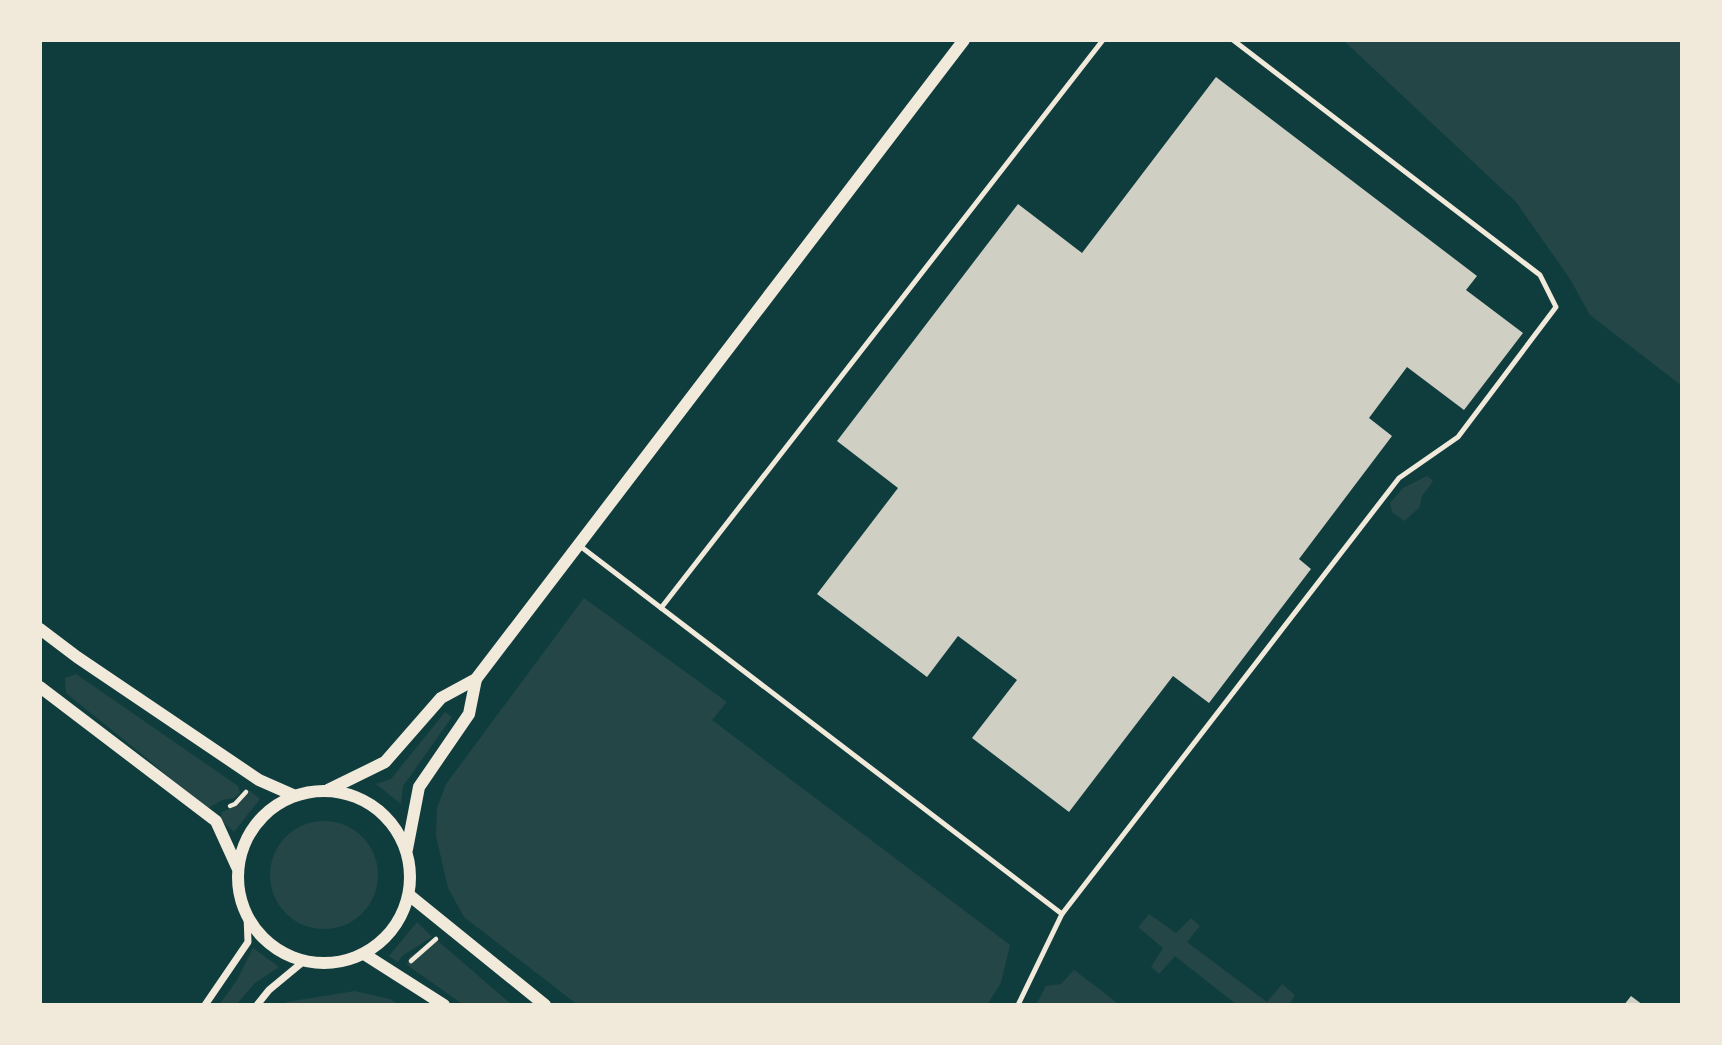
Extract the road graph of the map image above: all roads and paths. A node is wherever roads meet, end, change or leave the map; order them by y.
1 (964, 40) edge
2 (1103, 40) edge
3 (1233, 40) edge
4 (577, 544) junction
5 (661, 608) junction
6 (40, 629) edge
7 (476, 679) junction
8 (40, 687) edge
9 (328, 790) junction
10 (247, 791) dead end
11 (293, 795) junction
12 (226, 808) dead end
13 (407, 849) junction
14 (237, 867) junction
15 (409, 894) junction
16 (1062, 914) junction
17 (247, 915) junction
18 (437, 938) dead end
19 (364, 954) junction
20 (304, 961) junction
21 (410, 962) dead end
22 (205, 1005) edge
23 (257, 1005) edge
24 (444, 1005) edge
25 (545, 1005) edge
26 (1018, 1005) edge

1 - 4 street
2 - 5 lane
3 - 16 lane
4 - 5 lane
4 - 7 street
5 - 16 lane
6 - 11 street
7 - 9 street
7 - 13 street
8 - 14 street
9 - 11 street
9 - 13 street
10 - 12 path
11 - 14 street
13 - 15 street
14 - 17 street
15 - 19 street
15 - 25 street
16 - 26 lane
17 - 20 street
17 - 22 street
18 - 21 path
19 - 20 street
19 - 24 street
20 - 23 street

